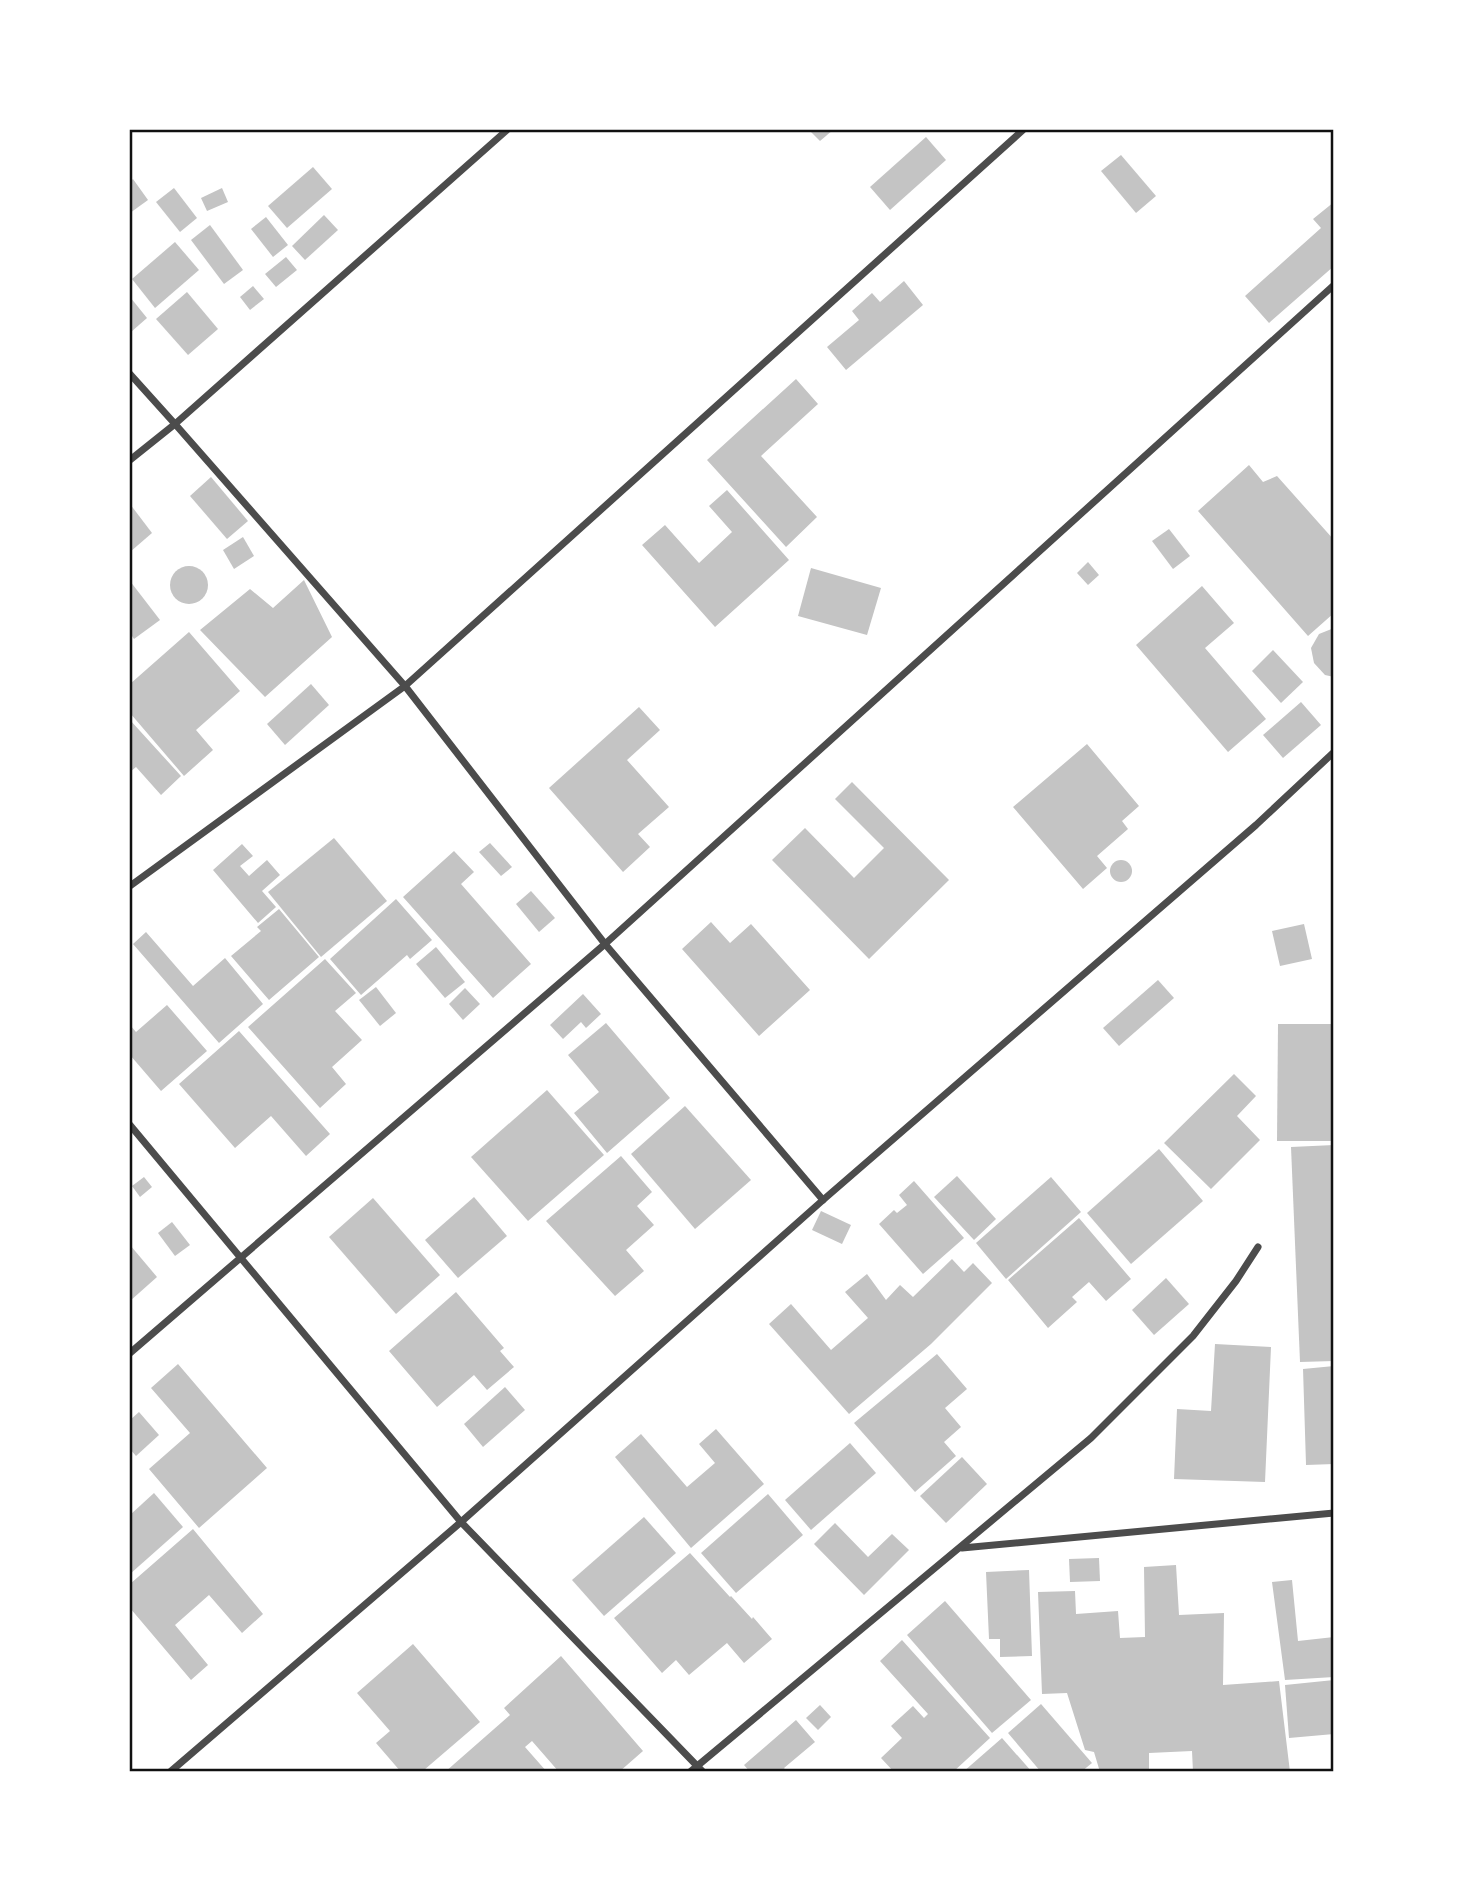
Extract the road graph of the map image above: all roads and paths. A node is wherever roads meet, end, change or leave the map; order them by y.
1 (508, 130) edge
2 (1023, 130) edge
3 (1334, 285) edge
4 (130, 374) edge
5 (175, 424) junction
6 (130, 460) edge
7 (405, 686) junction
8 (1334, 752) edge
9 (130, 886) edge
10 (604, 944) junction
11 (130, 1125) edge
12 (823, 1200) junction
13 (1258, 1247) dead end
14 (240, 1256) junction
15 (130, 1353) edge
16 (1334, 1513) edge
17 (461, 1522) junction
18 (961, 1548) junction
19 (697, 1765) junction
20 (170, 1772) edge
21 (690, 1772) edge
22 (703, 1772) edge

1 - 5 street
2 - 7 street
3 - 10 street
4 - 5 street
5 - 6 street
5 - 7 street
7 - 9 street
7 - 10 street
8 - 12 street
10 - 12 street
10 - 14 street
11 - 14 street
12 - 17 street
13 - 18 street
14 - 15 street
14 - 17 street
16 - 18 street
17 - 19 street
17 - 20 street
18 - 19 street
19 - 21 street
19 - 22 street

